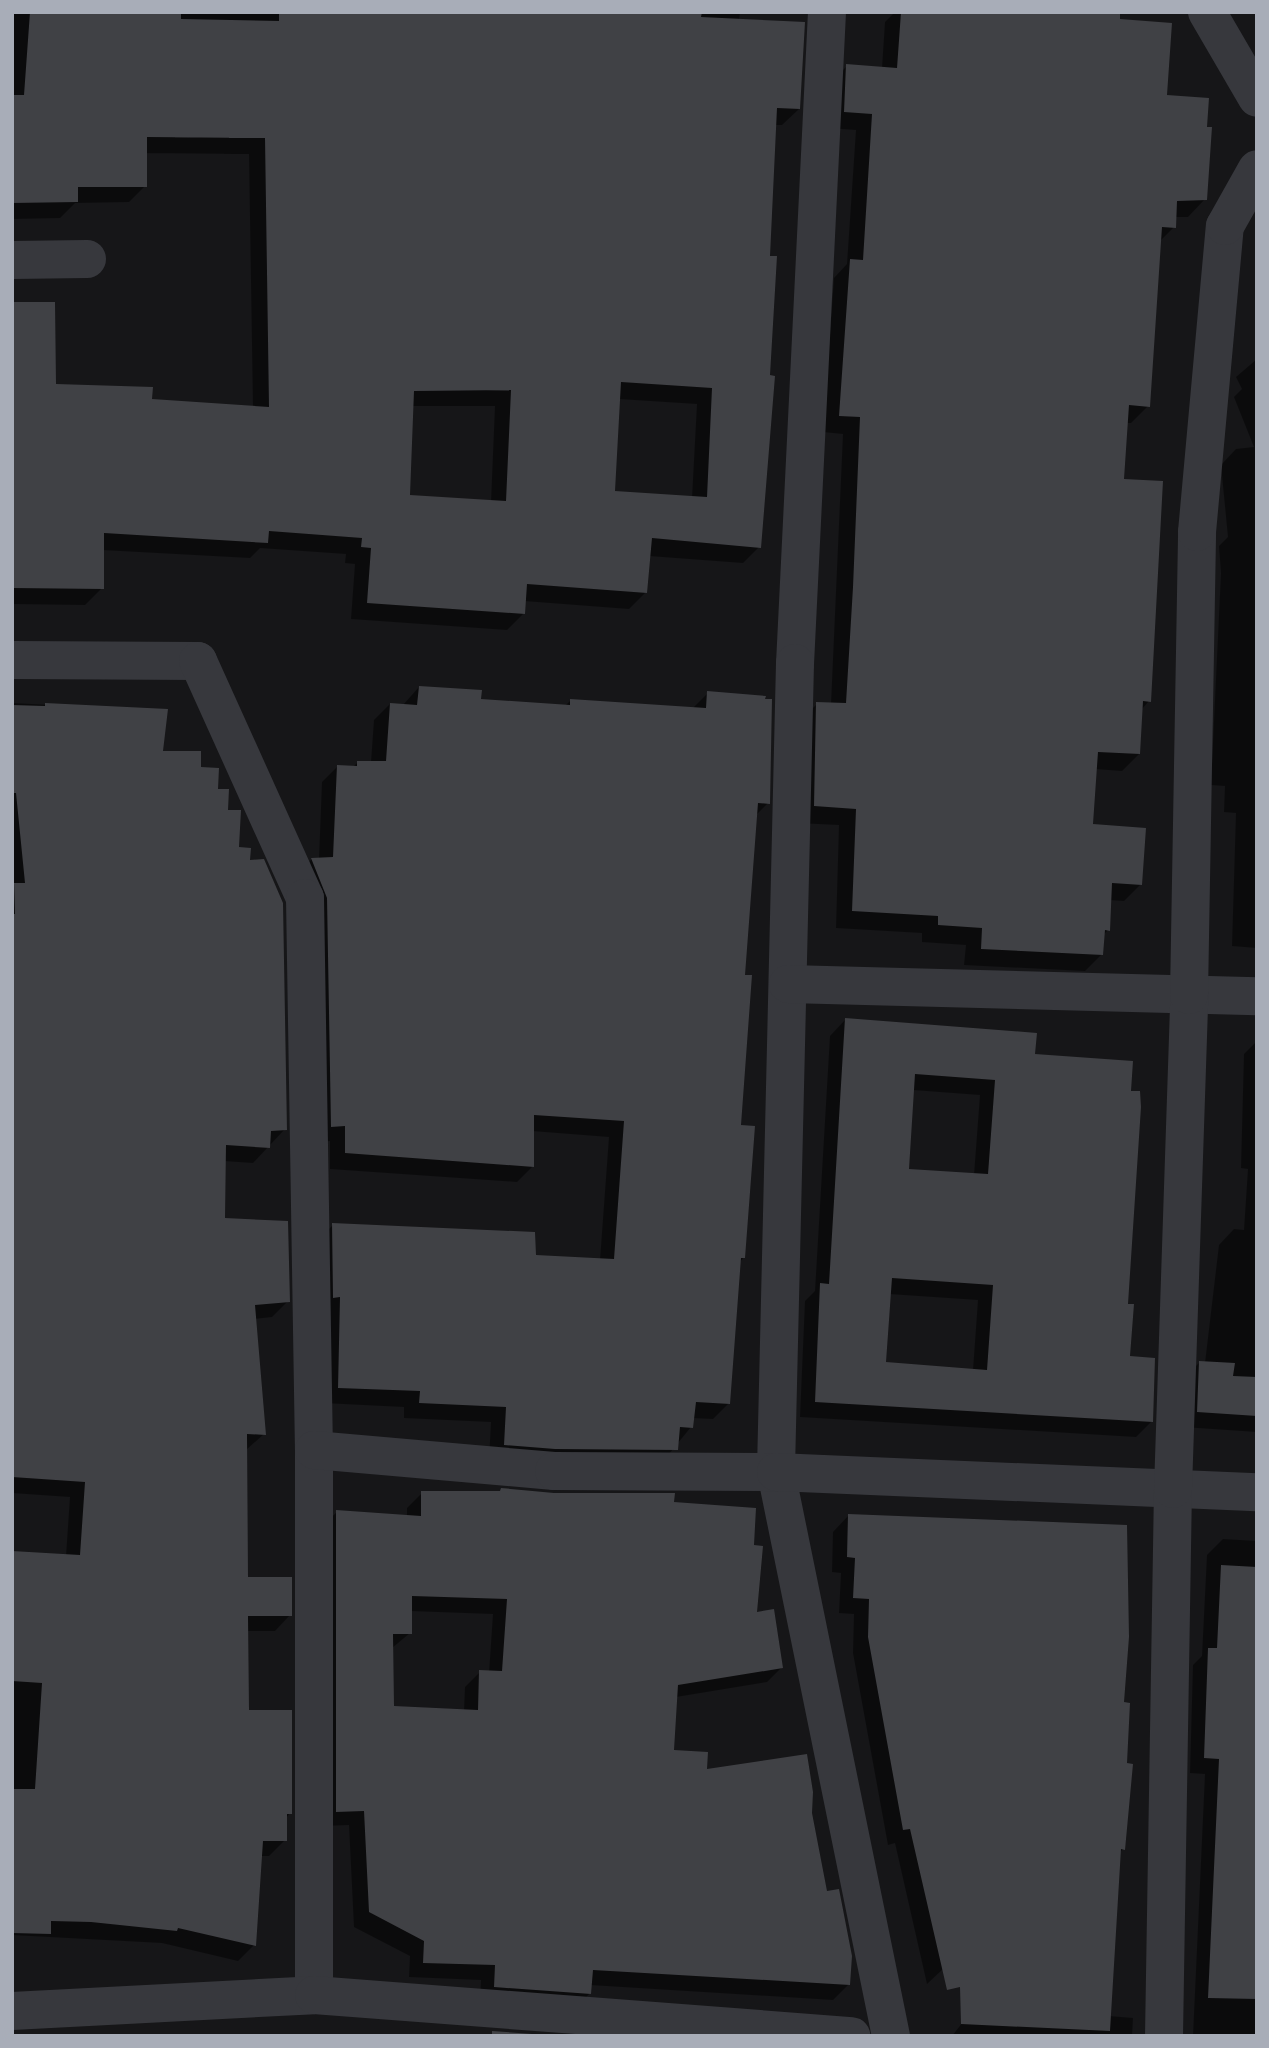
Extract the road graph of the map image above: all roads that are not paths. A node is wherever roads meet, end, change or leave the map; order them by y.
1 (827, 12) edge
2 (1207, 12) edge
3 (1257, 98) edge
4 (1257, 169) edge
5 (87, 259) dead end
6 (12, 260) edge
7 (12, 660) edge
8 (788, 984) junction
9 (1189, 995) junction
10 (1257, 996) edge
11 (314, 1450) junction
12 (776, 1472) junction
13 (1173, 1489) junction
14 (1257, 1492) edge
15 (314, 1995) junction
16 (12, 2011) edge
17 (850, 2036) edge
18 (891, 2036) edge
19 (1164, 2036) edge

1 - 8 street
2 - 3 street
4 - 9 street
5 - 6 street
7 - 11 street
8 - 9 street
8 - 12 street
9 - 10 street
9 - 13 street
11 - 12 street
11 - 15 street
12 - 13 street
12 - 18 street
13 - 14 street
13 - 19 street
15 - 16 street
15 - 17 street

